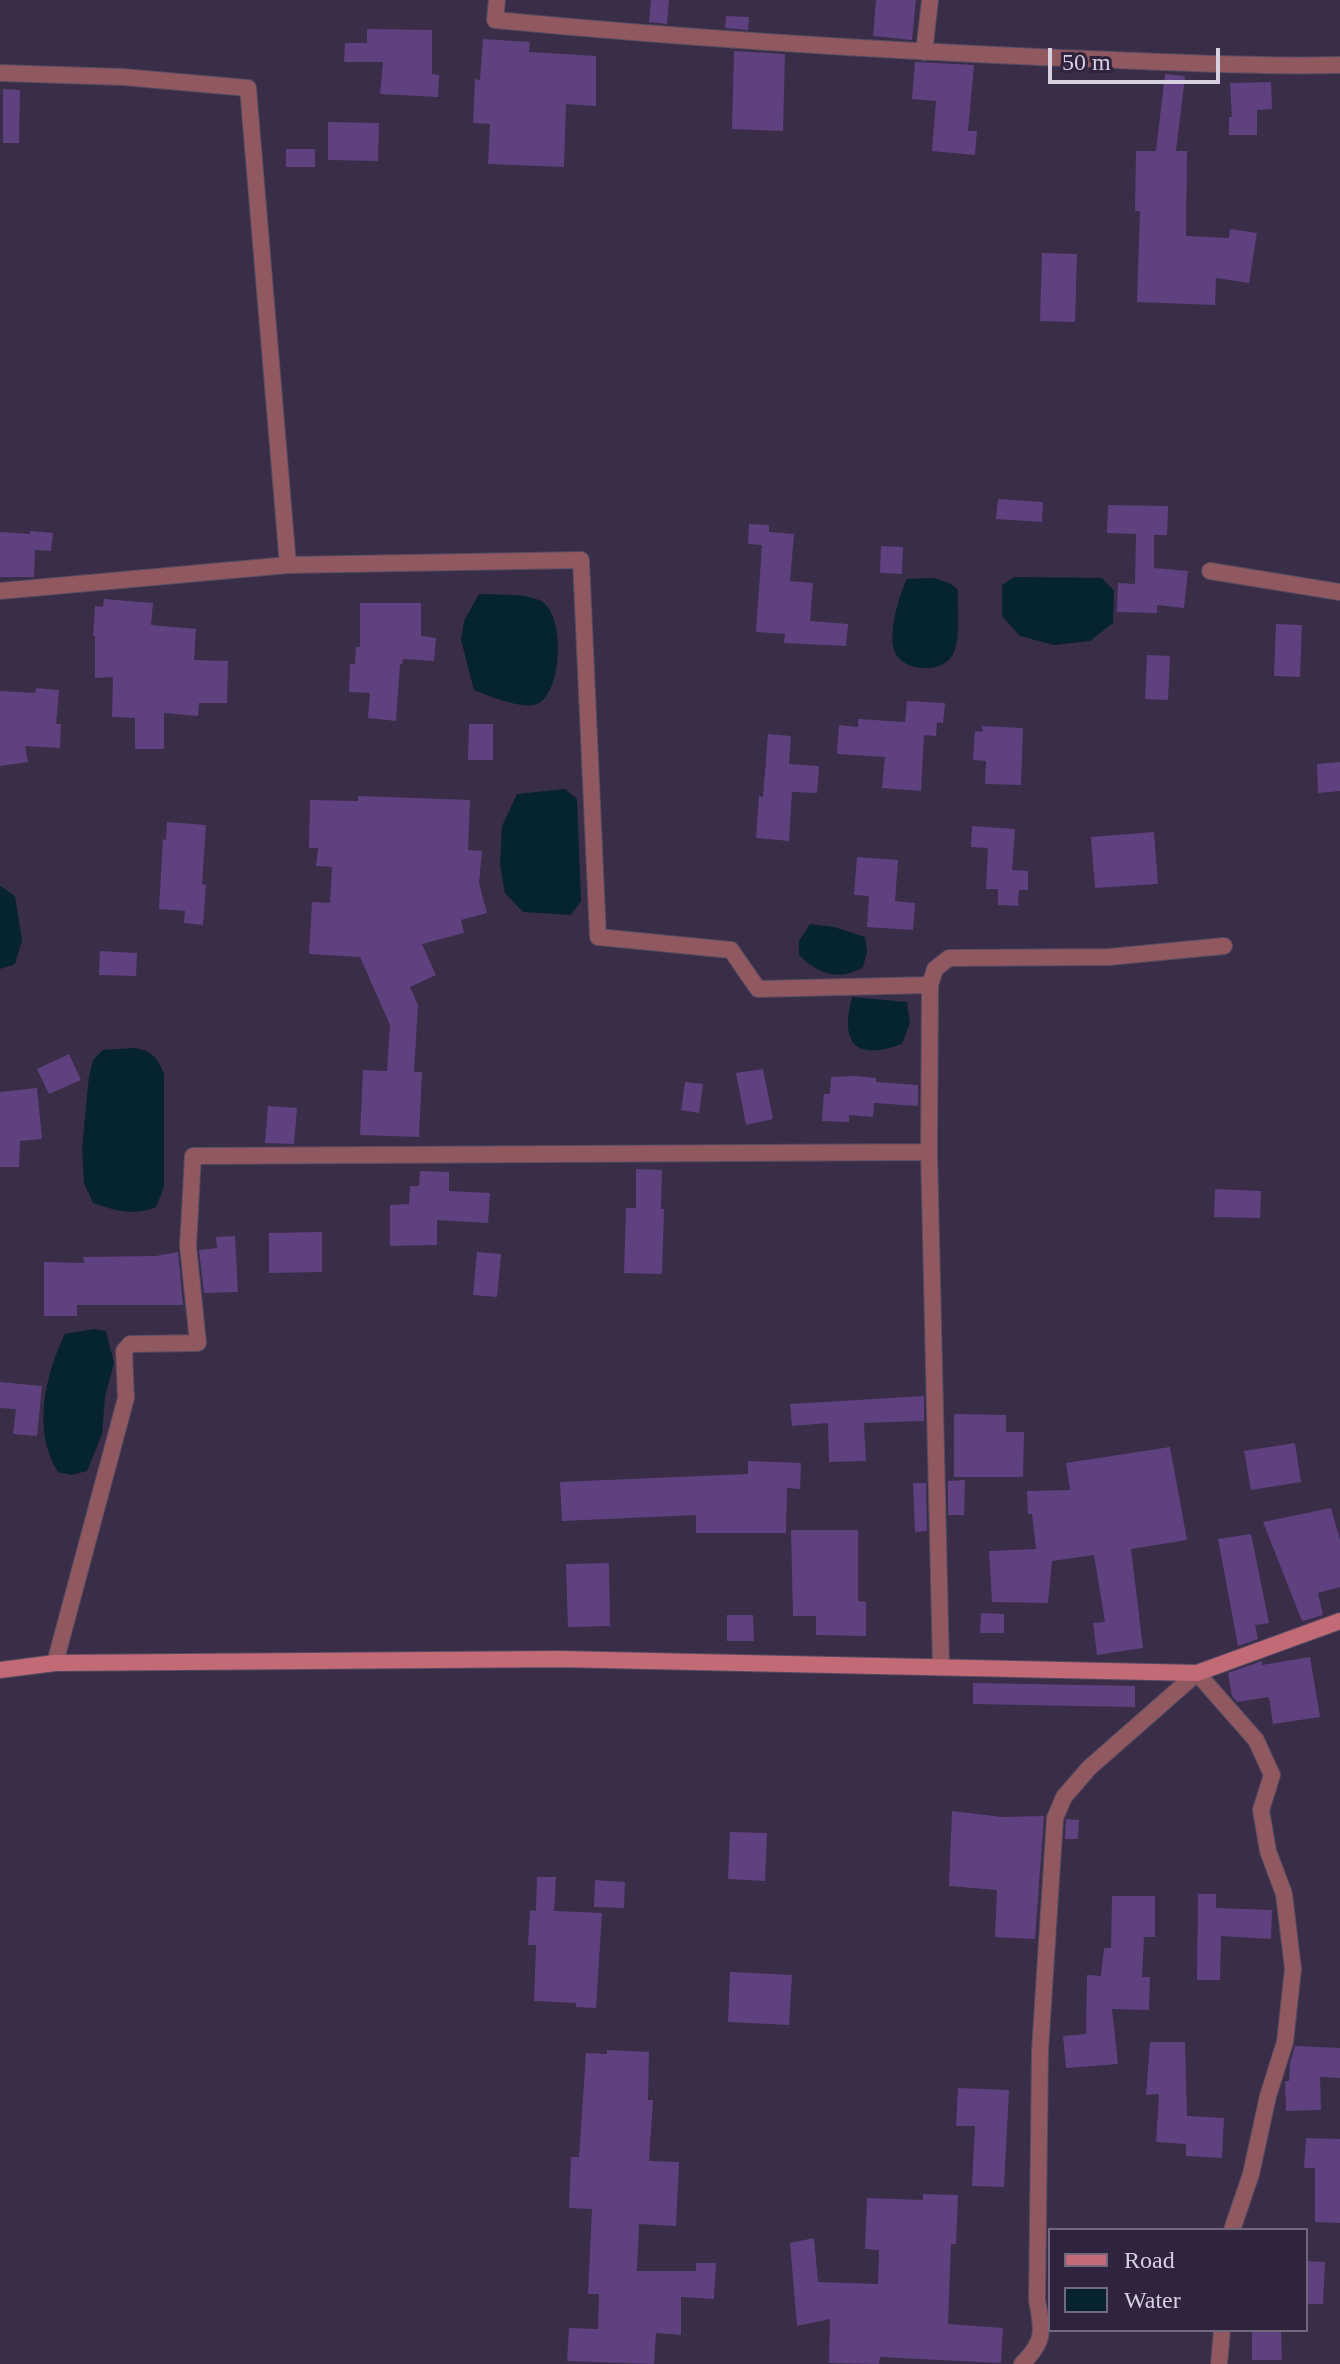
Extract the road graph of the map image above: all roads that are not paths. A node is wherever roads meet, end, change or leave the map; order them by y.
1 (497, 0) edge
2 (930, 0) edge
3 (924, 52) junction
4 (1340, 65) edge
5 (0, 73) edge
6 (288, 565) junction
7 (1210, 571) dead end
8 (0, 591) edge
9 (1340, 592) edge
10 (1224, 946) dead end
11 (930, 985) junction
12 (929, 1152) junction
13 (1340, 1621) edge
14 (55, 1663) junction
15 (941, 1667) junction
16 (0, 1670) edge
17 (1197, 1673) junction
18 (1233, 2228) edge
19 (1222, 2332) edge
20 (1022, 2364) edge
21 (1219, 2364) edge

1 - 3 street
2 - 3 street
3 - 4 street
5 - 6 street
6 - 8 street
6 - 11 street
7 - 9 street
10 - 11 street
11 - 12 street
12 - 14 street
12 - 15 street
13 - 17 street
14 - 15 street
14 - 16 street
15 - 17 street
17 - 18 street
17 - 20 street
19 - 21 street

